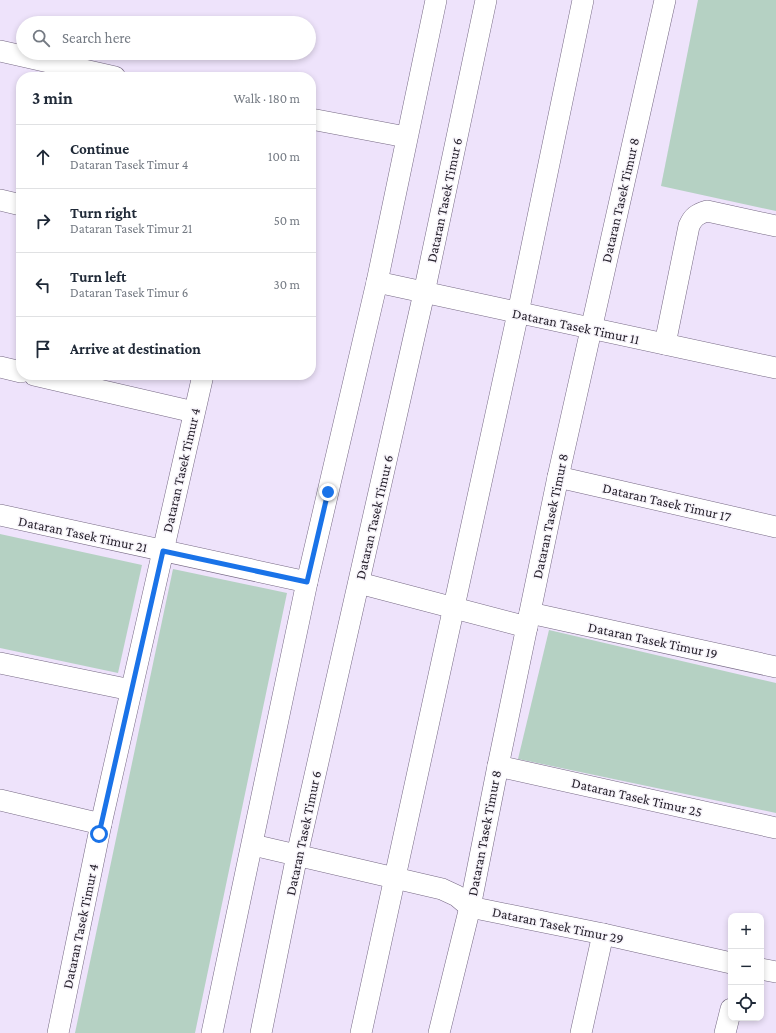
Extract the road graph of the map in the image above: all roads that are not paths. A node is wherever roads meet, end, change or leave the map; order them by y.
1 (486, 0) edge
2 (584, 0) edge
3 (665, 0) edge
4 (430, 1) edge
5 (0, 51) edge
6 (16, 55) edge
7 (40, 60) edge
8 (93, 72) edge
9 (316, 120) edge
10 (406, 137) junction
11 (0, 200) edge
12 (16, 204) edge
13 (776, 226) edge
14 (377, 282) junction
15 (424, 293) junction
16 (518, 313) junction
17 (590, 329) junction
18 (665, 344) junction
19 (0, 367) edge
20 (776, 368) edge
21 (16, 371) edge
22 (56, 380) edge
23 (202, 380) edge
24 (194, 412) junction
25 (558, 477) junction
26 (0, 515) edge
27 (776, 527) edge
28 (163, 551) junction
29 (307, 582) junction
30 (358, 584) junction
31 (453, 608) junction
32 (528, 620) junction
33 (0, 663) edge
34 (776, 667) edge
35 (131, 690) junction
36 (498, 766) junction
37 (0, 800) edge
38 (101, 824) junction
39 (776, 828) edge
40 (253, 844) junction
41 (297, 855) junction
42 (396, 878) junction
43 (470, 908) junction
44 (603, 934) junction
45 (728, 962) edge
46 (764, 970) edge
47 (776, 972) edge
48 (728, 1021) edge
49 (58, 1033) edge
50 (212, 1033) edge
51 (261, 1033) edge
52 (361, 1033) edge
53 (439, 1033) edge
54 (581, 1033) edge
55 (725, 1033) edge

1 - 15 street, Dataran Tasek Timur 6
2 - 16 street
3 - 17 street, Dataran Tasek Timur 8
4 - 10 street
5 - 6 street
7 - 8 street
9 - 10 street
10 - 14 street
11 - 12 street
13 - 18 street
14 - 15 street, Dataran Tasek Timur 11
14 - 29 street
15 - 16 street, Dataran Tasek Timur 11
15 - 30 street, Dataran Tasek Timur 6
16 - 17 street, Dataran Tasek Timur 11
16 - 31 street
17 - 18 street, Dataran Tasek Timur 11
17 - 25 street, Dataran Tasek Timur 8
18 - 20 street, Dataran Tasek Timur 11
19 - 21 street
22 - 24 street
23 - 24 street, Dataran Tasek Timur 4
24 - 28 street, Dataran Tasek Timur 4
25 - 27 street, Dataran Tasek Timur 17
25 - 32 street, Dataran Tasek Timur 8
26 - 28 street, Dataran Tasek Timur 21
28 - 29 street, Dataran Tasek Timur 21
28 - 35 street, Dataran Tasek Timur 4
29 - 40 street
30 - 31 street, Dataran Tasek Timur 19
30 - 41 street, Dataran Tasek Timur 6
31 - 32 street, Dataran Tasek Timur 19
31 - 42 street
32 - 34 street, Dataran Tasek Timur 19
32 - 36 street, Dataran Tasek Timur 8
33 - 35 street
35 - 38 street, Dataran Tasek Timur 4
36 - 39 street, Dataran Tasek Timur 25
36 - 43 street, Dataran Tasek Timur 8
37 - 38 street
38 - 49 street, Dataran Tasek Timur 4
40 - 41 street, Dataran Tasek Timur 29
40 - 50 street
41 - 42 street, Dataran Tasek Timur 29
41 - 51 street, Dataran Tasek Timur 6
42 - 43 street, Dataran Tasek Timur 29
42 - 52 street
43 - 44 street, Dataran Tasek Timur 29
43 - 53 street, Dataran Tasek Timur 8
44 - 45 street, Dataran Tasek Timur 29
44 - 54 street
46 - 47 street
48 - 55 street

